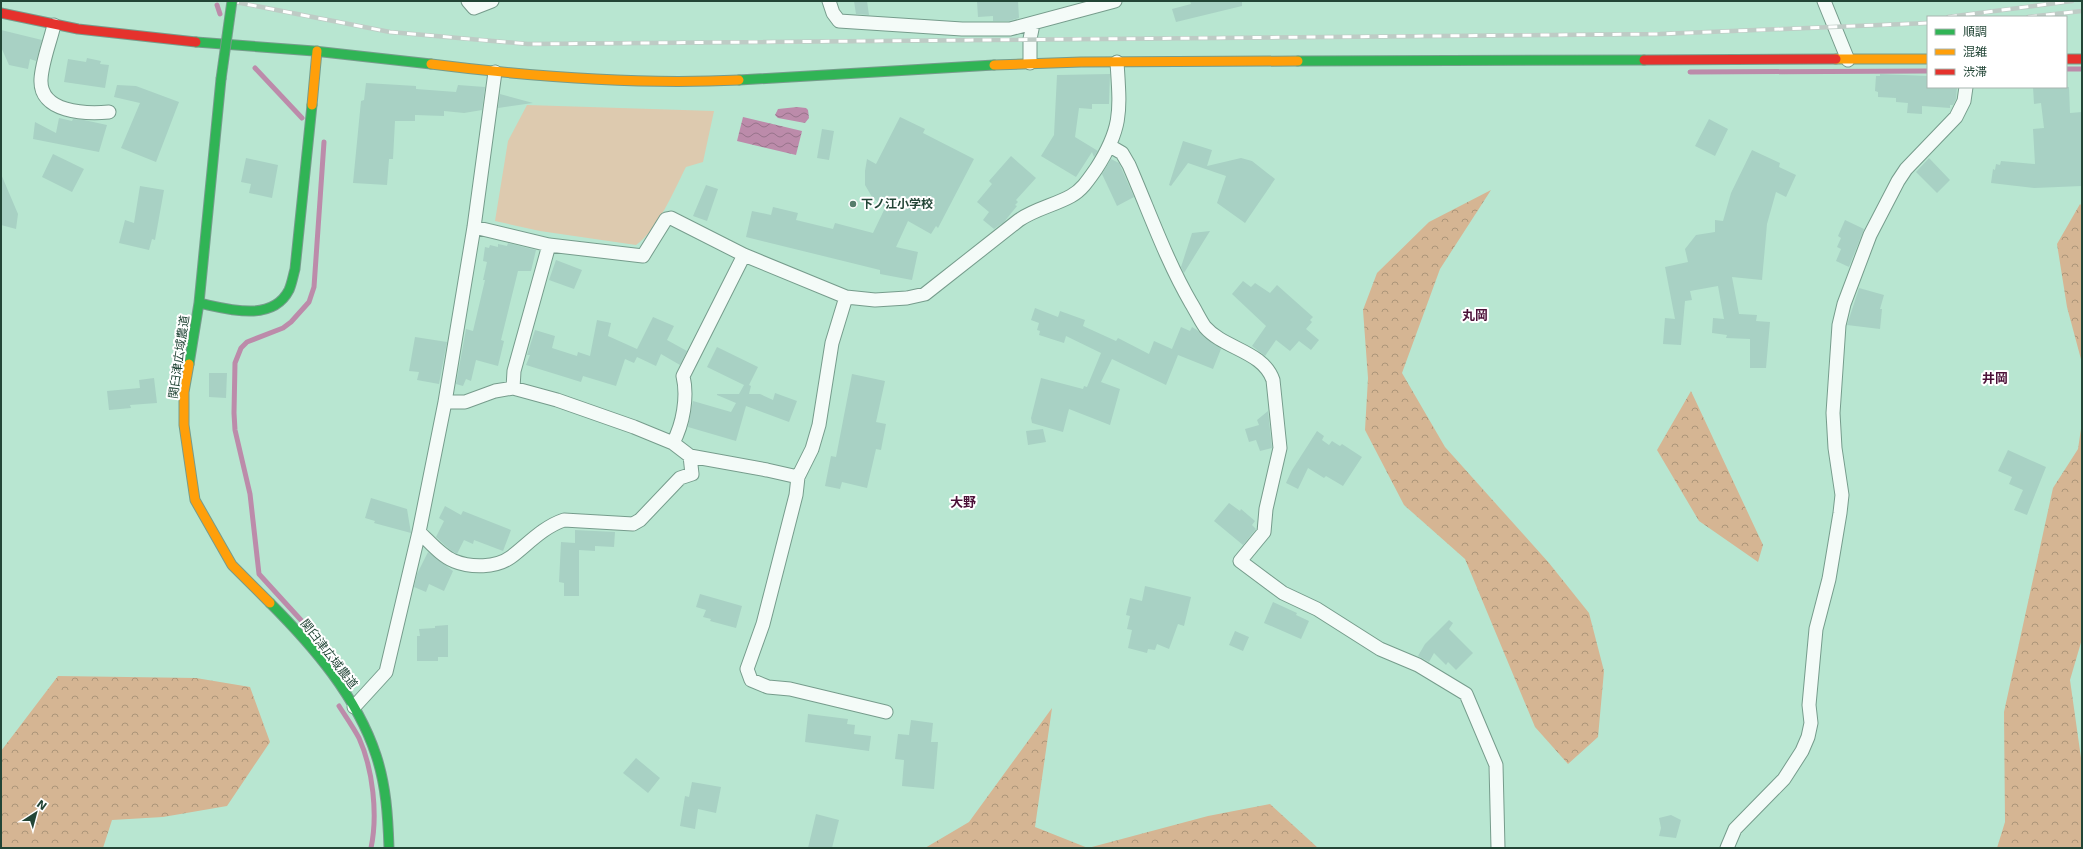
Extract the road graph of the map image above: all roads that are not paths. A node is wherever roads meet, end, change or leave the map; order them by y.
1 (232, 1) edge
2 (468, 1) edge
3 (492, 1) edge
4 (829, 1) edge
5 (1115, 1) edge
6 (1824, 1) edge
7 (1, 13) edge
8 (1033, 24) junction
9 (54, 25) junction
10 (317, 51) junction
11 (1927, 59) edge
12 (2067, 59) edge
13 (2082, 59) edge
14 (1848, 60) junction
15 (1117, 62) junction
16 (1030, 63) junction
17 (495, 72) junction
18 (1966, 88) edge
19 (109, 112) dead end
20 (1110, 146) junction
21 (474, 227) junction
22 (550, 245) junction
23 (744, 255) junction
24 (846, 297) junction
25 (199, 303) junction
26 (513, 388) junction
27 (445, 402) junction
28 (673, 443) junction
29 (690, 456) junction
30 (798, 477) junction
31 (419, 532) junction
32 (354, 707) junction
33 (886, 712) dead end
34 (389, 848) edge
35 (1498, 848) edge
36 (1727, 848) edge

1 - 25 street, 関臼津広域農道, bridge
2 - 3 street
4 - 8 street
5 - 8 street
6 - 14 street
7 - 9 street
8 - 16 street
9 - 10 street
9 - 19 street
10 - 17 street
10 - 25 street
11 - 14 street
12 - 13 street
14 - 15 street
15 - 16 street
15 - 20 street
16 - 17 street
17 - 21 street
18 - 36 street
20 - 24 street
20 - 35 street
21 - 22 street
21 - 27 street
22 - 23 street
22 - 26 street
23 - 24 street
23 - 28 street
24 - 30 street
25 - 32 street, 関臼津広域農道
26 - 27 street
26 - 28 street
27 - 31 street
28 - 29 street
29 - 30 street
29 - 31 street
30 - 33 street
31 - 32 street
32 - 34 street, 関臼津広域農道

